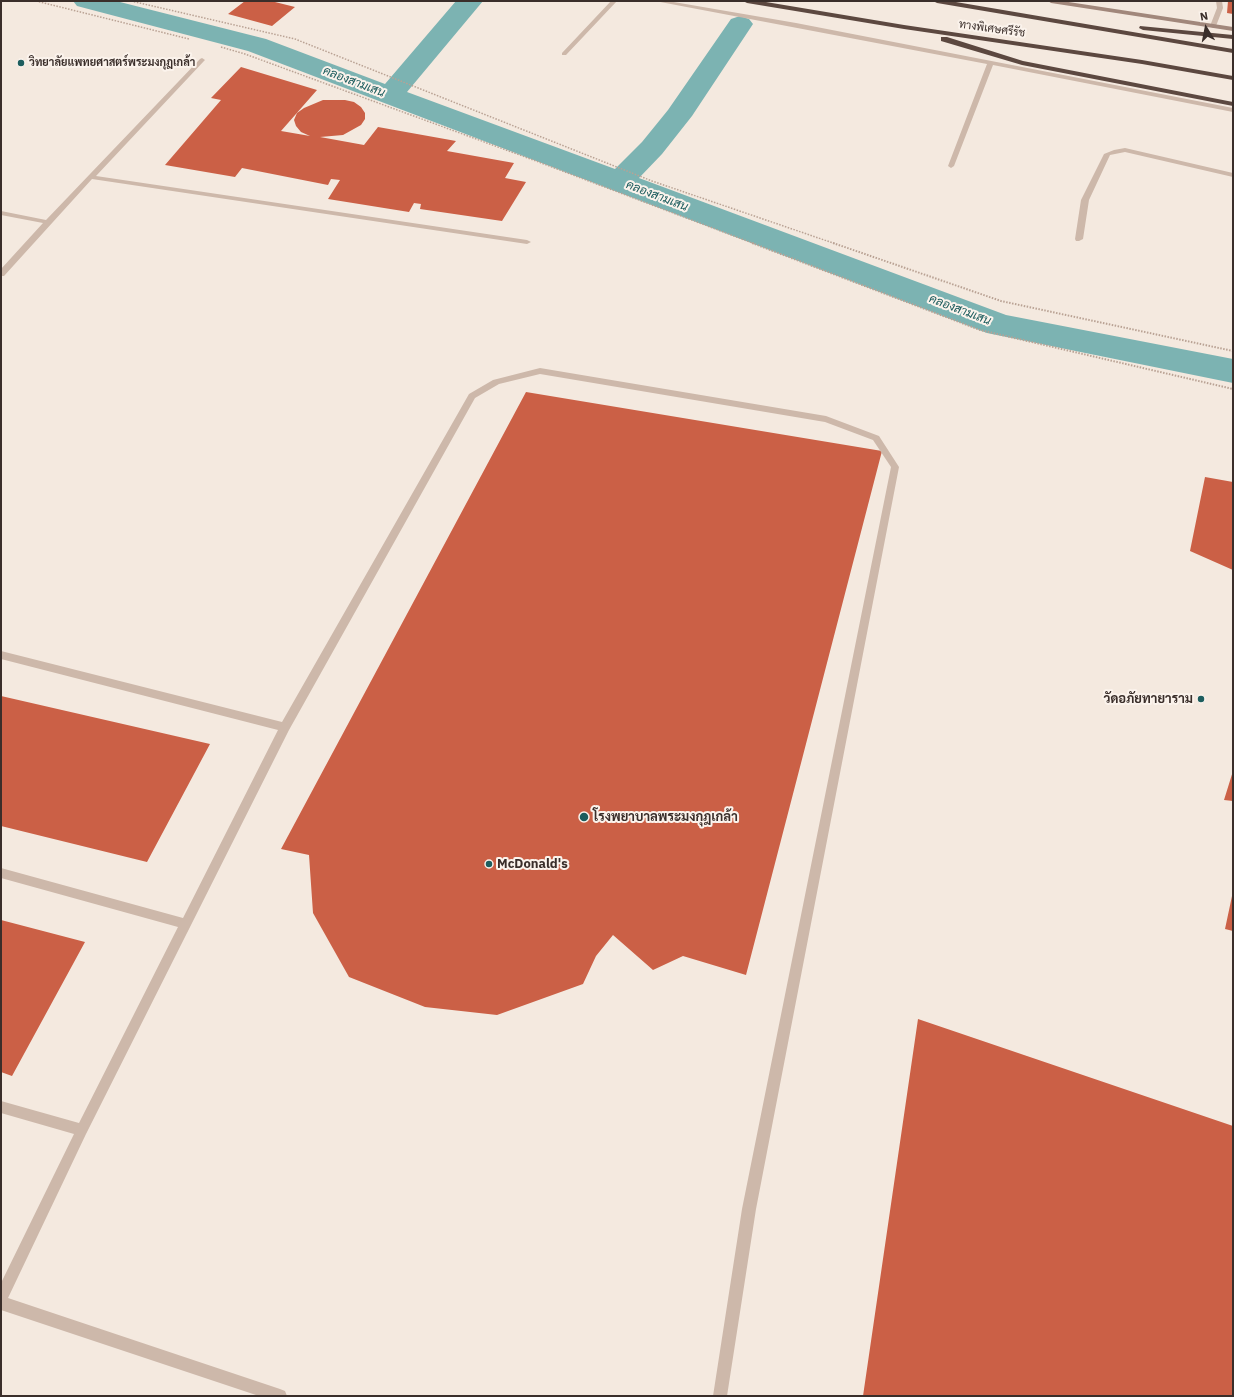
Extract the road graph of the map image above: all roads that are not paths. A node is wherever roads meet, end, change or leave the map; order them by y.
1 (614, 1) edge
2 (658, 1) edge
3 (747, 1) edge
4 (937, 1) edge
5 (1051, 1) edge
6 (1219, 1) edge
7 (1060, 21) junction
8 (1213, 26) junction
9 (904, 27) junction
10 (1233, 29) edge
11 (1233, 37) edge
12 (1233, 51) edge
13 (564, 54) dead end
14 (202, 60) dead end
15 (991, 63) junction
16 (1233, 78) edge
17 (1233, 104) edge
18 (1233, 110) edge
19 (951, 166) dead end
20 (1233, 175) edge
21 (90, 177) junction
22 (1, 213) edge
23 (48, 222) junction
24 (1080, 239) dead end
25 (527, 242) dead end
26 (1, 274) edge
27 (1, 655) edge
28 (286, 727) junction
29 (1, 872) edge
30 (186, 924) junction
31 (1, 1107) edge
32 (82, 1130) junction
33 (1, 1298) edge
34 (1, 1303) edge
35 (280, 1396) edge
36 (720, 1396) edge

1 - 13 street
2 - 15 street
3 - 9 highway, ทางพิเศษศรีรัช
4 - 7 highway, ทางพิเศษศรีรัช
5 - 8 street
6 - 8 street
7 - 11 highway
7 - 12 highway, ทางพิเศษศรีรัช
8 - 10 street
9 - 16 highway, ทางพิเศษศรีรัช
9 - 17 highway
14 - 21 street
15 - 18 street
15 - 19 street
20 - 24 street
21 - 23 street
21 - 25 street
22 - 23 street
23 - 26 street
27 - 28 street
28 - 30 street
28 - 36 street
29 - 30 street
30 - 32 street
31 - 32 street
32 - 33 street
34 - 35 street

